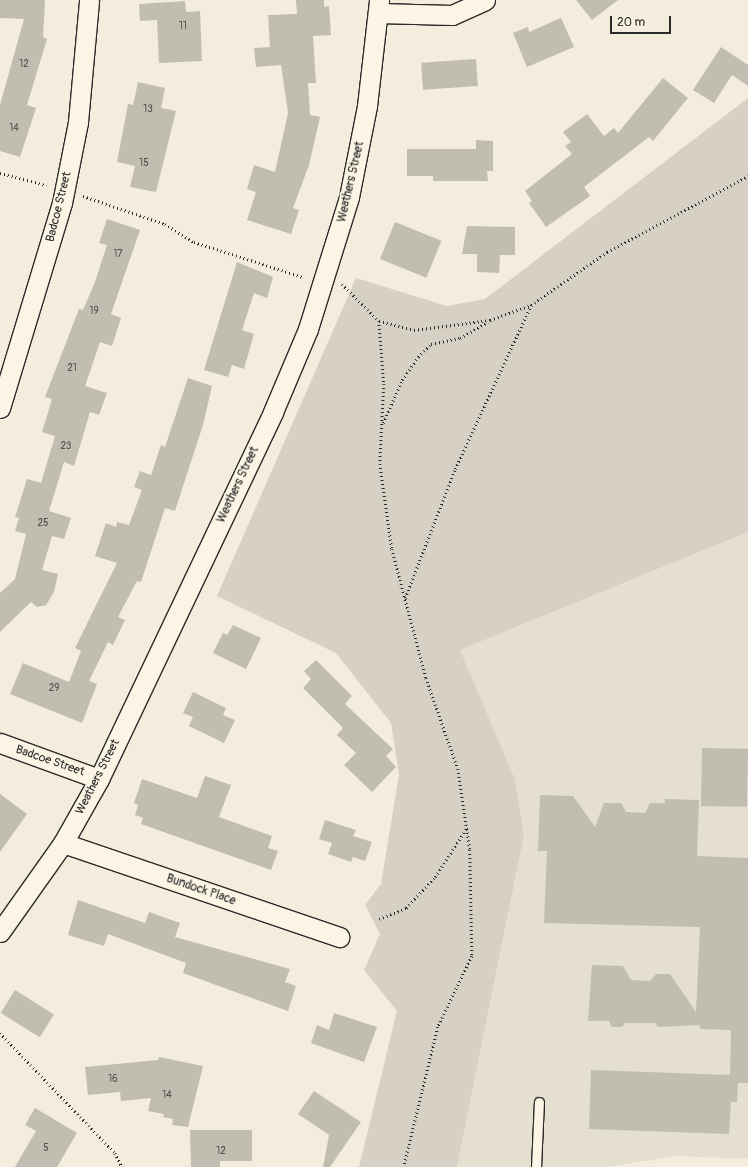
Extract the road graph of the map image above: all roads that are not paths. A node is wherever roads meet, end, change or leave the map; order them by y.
1 (89, 0) edge
2 (485, 0) edge
3 (378, 7) edge
4 (0, 408) edge
5 (0, 743) edge
6 (99, 779) junction
7 (63, 843) junction
8 (0, 932) edge
9 (339, 937) dead end
10 (539, 1102) dead end
11 (536, 1167) edge

1 - 4 street, Badcoe Street
2 - 3 street
3 - 6 street, Weathers Street
5 - 6 street, Badcoe Street
6 - 7 street, Weathers Street
7 - 8 street, Weathers Street
7 - 9 street, Bundock Place
10 - 11 lane

